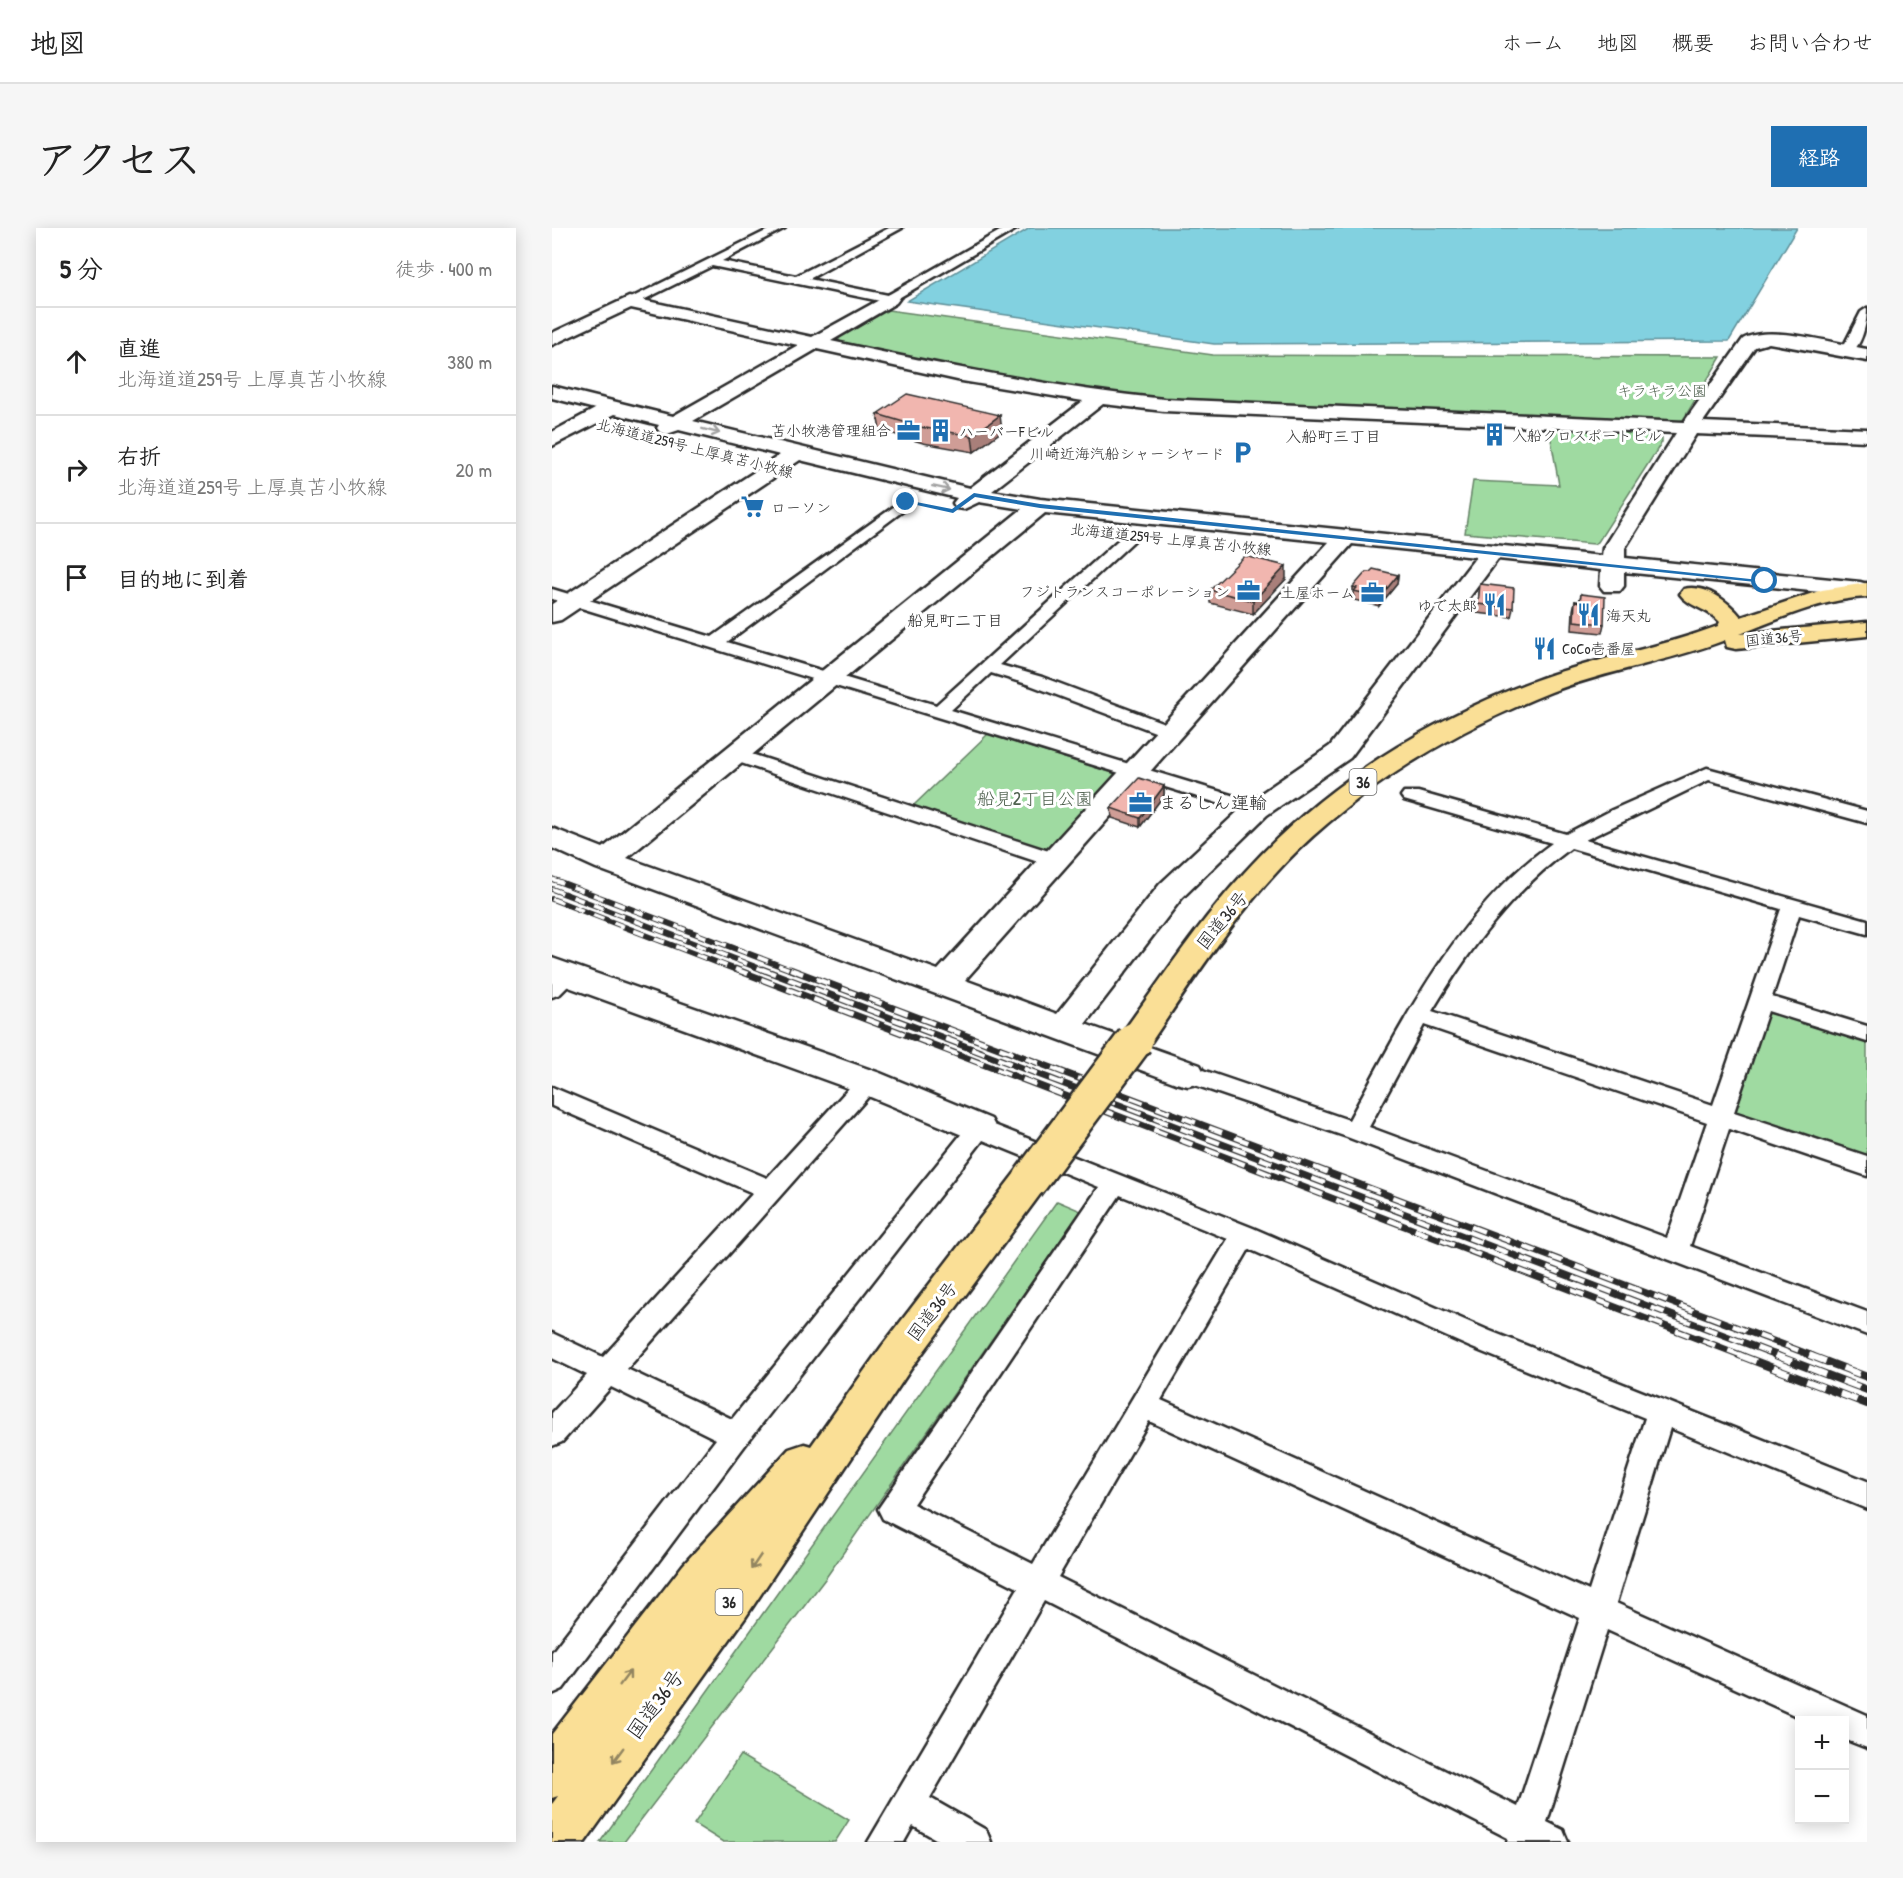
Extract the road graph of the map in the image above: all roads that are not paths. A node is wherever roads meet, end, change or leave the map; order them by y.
1 (780, 228) edge
2 (897, 228) edge
3 (1013, 228) edge
4 (710, 262) junction
5 (798, 280) junction
6 (891, 299) junction
7 (629, 302) junction
8 (1867, 312) edge
9 (552, 340) edge
10 (814, 343) junction
11 (1857, 353) edge
12 (552, 392) edge
13 (1099, 398) junction
14 (612, 406) junction
15 (552, 413) edge
16 (585, 421) junction
17 (676, 422) junction
18 (1691, 426) junction
19 (618, 429) dead end
20 (1867, 435) edge
21 (552, 440) edge
22 (684, 446) dead end
23 (797, 453) junction
24 (718, 454) dead end
25 (775, 468) junction
26 (974, 495) junction
27 (906, 502) junction
28 (1040, 506) junction
29 (953, 511) junction
30 (1019, 523) junction
31 (1131, 535) junction
32 (1336, 547) junction
33 (1485, 562) junction
34 (1612, 575) junction
35 (1776, 582) junction
36 (1635, 588) dead end
37 (1863, 590) edge
38 (1681, 593) joint
39 (552, 594) edge
40 (574, 601) junction
41 (1808, 605) junction
42 (1867, 612) edge
43 (552, 615) edge
44 (1867, 629) edge
45 (1728, 632) junction
46 (1781, 637) junction
47 (714, 644) junction
48 (1680, 648) junction
49 (988, 666) junction
50 (829, 678) junction
51 (939, 712) junction
52 (1169, 731) junction
53 (736, 754) junction
54 (1134, 771) junction
55 (1411, 796) dead end
56 (1257, 809) junction
57 (1867, 817) edge
58 (552, 837) edge
59 (1567, 841) junction
60 (1054, 860) junction
61 (606, 861) junction
62 (1792, 906) junction
63 (1867, 927) edge
64 (558, 977) edge
65 (942, 986) junction
66 (1760, 1001) junction
67 (1418, 1015) junction
68 (1063, 1029) junction
69 (1867, 1034) edge
70 (1188, 1074) joint
71 (868, 1082) junction
72 (552, 1096) edge
73 (1721, 1117) junction
74 (980, 1128) junction
75 (1355, 1131) junction
76 (1867, 1166) edge
77 (1116, 1183) junction
78 (771, 1190) junction
79 (1244, 1235) junction
80 (1675, 1253) junction
81 (1867, 1324) edge
82 (552, 1345) edge
83 (896, 1358) junction
84 (607, 1372) junction
85 (1143, 1405) junction
86 (1661, 1412) junction
87 (552, 1433) edge
88 (736, 1435) junction
89 (1867, 1495) edge
90 (1039, 1583) junction
91 (1598, 1611) junction
92 (552, 1678) edge
93 (1832, 1716) edge
94 (1849, 1724) edge
95 (1867, 1732) edge
96 (552, 1774) edge
97 (908, 1804) junction
98 (1534, 1838) edge
99 (555, 1842) edge
100 (885, 1842) edge
101 (974, 1842) edge

1 - 4 street
2 - 5 street
3 - 6 street
4 - 5 street
4 - 7 street
5 - 6 street
6 - 10 street
7 - 9 street
7 - 10 street
8 - 11 street
10 - 13 street
10 - 17 street
11 - 18 street
12 - 14 street, 北海道道259号 上厚真苫小牧線
13 - 18 street
13 - 26 street
14 - 16 street
14 - 17 street, 北海道道259号 上厚真苫小牧線
15 - 16 street, 北海道道259号 上厚真苫小牧線
16 - 19 street, 北海道道259号 上厚真苫小牧線
16 - 21 street
17 - 22 street, 北海道道259号 上厚真苫小牧線
17 -> 23 street, 北海道道259号 上厚真苫小牧線
18 - 20 street
18 - 34 street
23 - 25 street
23 -> 26 street, 北海道道259号 上厚真苫小牧線
24 - 25 street, 北海道道259号 上厚真苫小牧線
25 - 27 street, 北海道道259号 上厚真苫小牧線
25 - 40 street
26 - 28 street, 北海道道259号 上厚真苫小牧線
26 - 29 street
27 - 29 street, 北海道道259号 上厚真苫小牧線
27 - 47 street
28 - 30 street
28 - 32 street, 北海道道259号 上厚真苫小牧線
29 - 30 street, 北海道道259号 上厚真苫小牧線
30 - 31 street, 北海道道259号 上厚真苫小牧線
30 - 50 street
31 - 32 street, 北海道道259号 上厚真苫小牧線
31 - 49 street
32 - 33 street, 北海道道259号 上厚真苫小牧線
32 - 52 street
33 - 34 street, 北海道道259号 上厚真苫小牧線
33 - 56 street
34 - 35 street, 北海道道259号 上厚真苫小牧線
34 - 36 street, 北海道道259号 上厚真苫小牧線
35 - 37 street, 北海道道259号 上厚真苫小牧線
35 - 41 street
37 - 41 highway, 国道36号 / 36
38 - 41 street
38 - 45 highway
39 - 40 street
40 - 43 street
40 - 47 street
41 - 42 highway, 国道36号 / 36
41 - 45 highway, 国道36号 / 36
41 - 46 highway, 36
44 - 46 highway, 国道36号 / 36
45 - 48 highway, 国道36号 / 36
46 - 48 highway, 国道36号 / 36
47 - 50 street
48 - 83 highway, 国道36号 / 36, bridge
49 - 51 street
49 - 52 street
50 - 51 street
50 - 53 street
51 - 54 street
52 - 54 street
53 - 60 street
53 - 61 street
54 - 56 street
54 - 60 street
55 - 59 street
56 - 68 street
57 - 59 street
58 - 61 street
59 - 62 street
59 - 67 street
60 - 65 street
61 - 65 street
62 - 63 street
62 - 66 street
64 - 71 street
65 - 68 street
66 - 69 street
66 - 73 street
67 - 73 street
67 - 75 street
68 - 70 street
70 - 75 street
71 - 74 street
71 - 78 street
72 - 78 street
73 - 76 street
73 - 80 street
74 - 77 street
74 - 88 street
75 - 80 street
77 - 79 street
77 - 90 street
78 - 84 street
79 - 85 street
79 - 86 street
80 - 81 street
82 - 84 street
96 -> 83 highway, 国道36号 / 36
83 -> 99 highway, 国道36号 / 36
84 - 87 street
84 - 88 street
85 - 90 street
85 - 91 street
86 - 89 street
86 - 91 street
88 - 92 street
90 - 97 street
90 - 98 street
91 - 93 street
91 - 98 street
94 - 95 street
97 - 100 street
97 - 101 street

